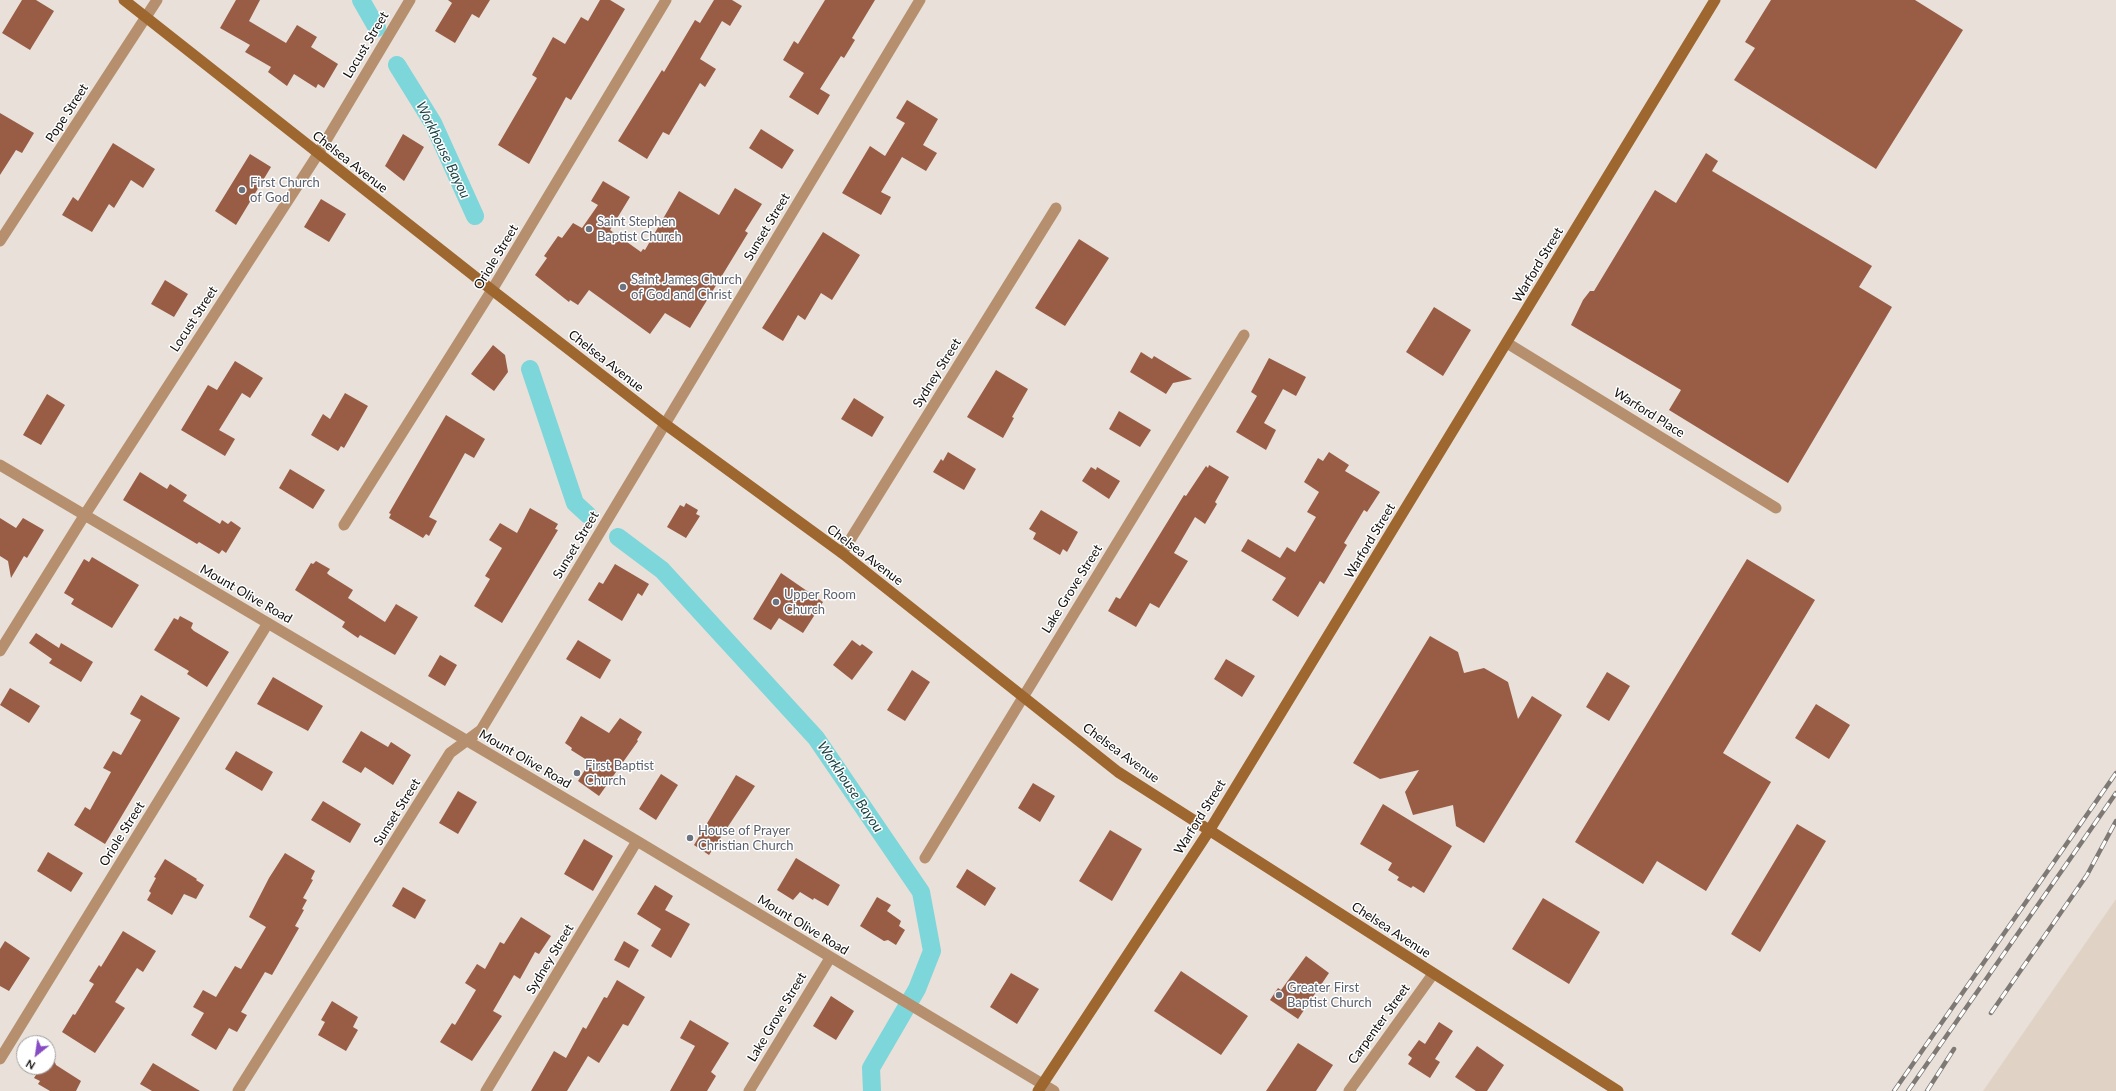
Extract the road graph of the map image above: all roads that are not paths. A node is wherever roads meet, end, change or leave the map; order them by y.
1 (124, 0) edge
2 (157, 0) edge
3 (410, 0) edge
4 (666, 0) edge
5 (920, 0) edge
6 (1715, 0) edge
7 (146, 18) junction
8 (318, 154) junction
9 (1056, 208) dead end
10 (0, 241) edge
11 (492, 290) junction
12 (1244, 334) dead end
13 (1507, 343) junction
14 (665, 424) junction
15 (0, 466) edge
16 (1776, 508) dead end
17 (84, 516) junction
18 (344, 525) dead end
19 (842, 553) junction
20 (268, 624) junction
21 (0, 651) edge
22 (1023, 695) junction
23 (466, 741) junction
24 (1209, 831) junction
25 (637, 840) junction
26 (925, 858) dead end
27 (830, 958) junction
28 (1433, 974) junction
29 (0, 1059) edge
30 (1040, 1087) edge
31 (238, 1091) edge
32 (486, 1091) edge
33 (749, 1091) edge
34 (1054, 1091) edge
35 (1348, 1091) edge
36 (1618, 1091) edge

1 - 7 main road, Chelsea Avenue
2 - 7 street, Pope Street
3 - 8 street, Locust Street
4 - 11 street, Oriole Street
5 - 14 street, Sunset Street
6 - 13 main road, Warford Street
7 - 8 main road, Chelsea Avenue
7 - 10 street, Pope Street
8 - 11 main road, Chelsea Avenue
8 - 17 street, Locust Street
9 - 19 street, Sydney Street
11 - 14 main road, Chelsea Avenue
11 - 18 street, Oriole Street
12 - 22 street, Lake Grove Street
13 - 16 street, Warford Place
13 - 24 main road, Warford Street
14 - 19 main road, Chelsea Avenue
14 - 23 street, Sunset Street
15 - 17 street, Mount Olive Road
17 - 20 street, Mount Olive Road
17 - 21 street, Locust Street
19 - 22 main road, Chelsea Avenue
20 - 23 street, Mount Olive Road
20 - 29 street, Oriole Street
22 - 24 main road, Chelsea Avenue
22 - 26 street, Lake Grove Street
23 - 25 street, Mount Olive Road
23 - 31 street, Sunset Street
24 - 28 main road, Chelsea Avenue
24 - 30 main road, Warford Street
25 - 27 street, Mount Olive Road
25 - 32 street, Sydney Street
27 - 30 street, Mount Olive Road
27 - 33 street, Lake Grove Street
28 - 35 street, Carpenter Street
28 - 36 main road, Chelsea Avenue
30 - 34 street, Mount Olive Road

